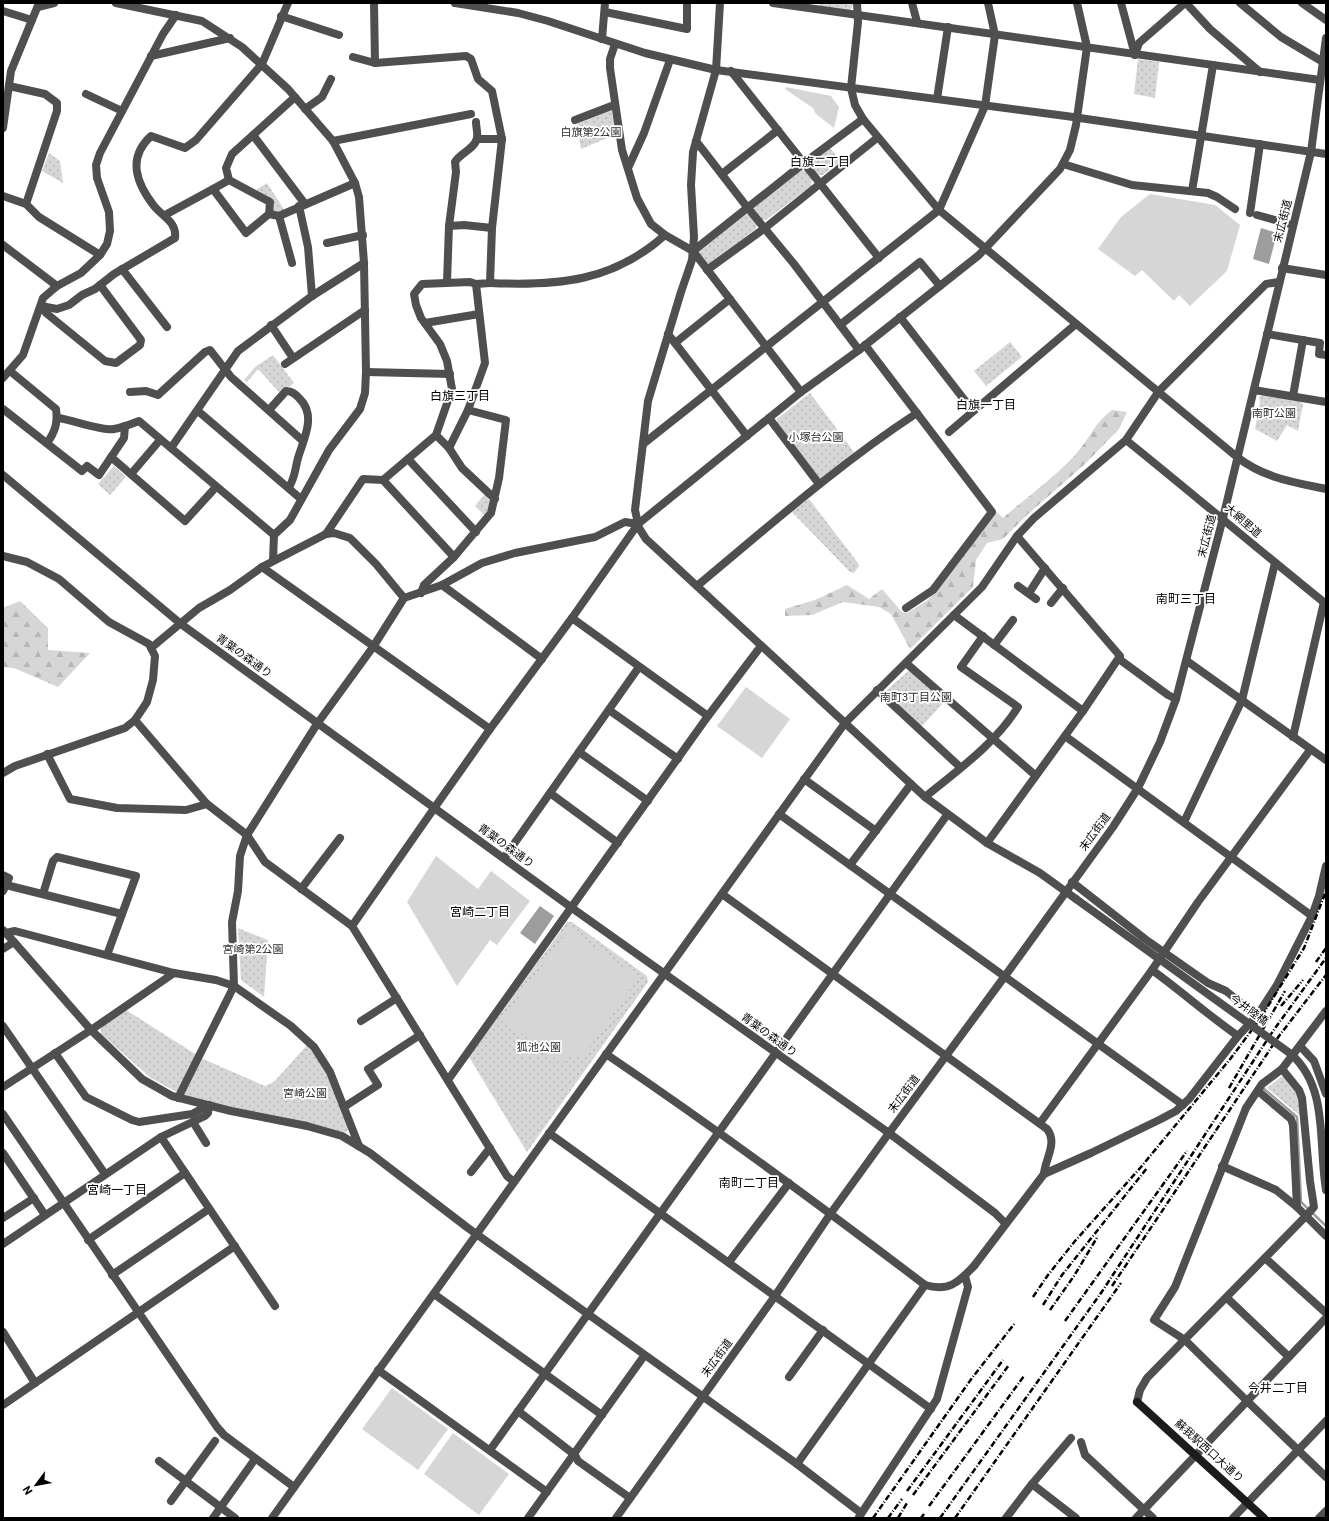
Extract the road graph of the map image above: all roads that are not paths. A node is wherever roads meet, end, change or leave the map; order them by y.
1 (54, 3) edge
2 (116, 3) edge
3 (288, 3) edge
4 (374, 3) edge
5 (455, 3) edge
6 (605, 3) edge
7 (687, 3) edge
8 (720, 3) edge
9 (773, 3) edge
10 (856, 3) edge
11 (912, 3) edge
12 (988, 3) edge
13 (1077, 3) edge
14 (1121, 3) edge
15 (1186, 3) edge
16 (1240, 3) edge
17 (1302, 3) edge
18 (38, 5) edge
19 (479, 5) edge
20 (3, 11) edge
21 (605, 12) junction
22 (176, 15) junction
23 (858, 15) junction
24 (281, 16) junction
25 (32, 20) junction
26 (1326, 20) edge
27 (917, 22) junction
28 (948, 27) junction
29 (339, 35) dead end
30 (995, 35) junction
31 (230, 38) junction
32 (1326, 38) edge
33 (602, 39) junction
34 (614, 44) junction
35 (1087, 47) junction
36 (1135, 55) junction
37 (151, 56) junction
38 (353, 57) dead end
39 (670, 60) junction
40 (1323, 62) junction
41 (375, 63) junction
42 (262, 64) junction
43 (1213, 65) junction
44 (716, 70) junction
45 (730, 71) junction
46 (1260, 72) junction
47 (331, 79) dead end
48 (1320, 80) junction
49 (9, 86) junction
50 (851, 88) junction
51 (86, 94) dead end
52 (295, 97) junction
53 (937, 99) junction
54 (5, 100) edge
55 (614, 105) junction
56 (985, 106) junction
57 (305, 109) junction
58 (122, 111) junction
59 (470, 114) dead end
60 (1077, 118) junction
61 (863, 119) junction
62 (575, 120) dead end
63 (476, 122) dead end
64 (3, 128) edge
65 (778, 130) junction
66 (253, 135) junction
67 (1201, 136) junction
68 (877, 138) junction
69 (477, 139) junction
70 (502, 139) junction
71 (696, 141) junction
72 (333, 142) junction
73 (1260, 144) junction
74 (1311, 152) junction
75 (1326, 154) edge
76 (804, 163) junction
77 (1063, 164) junction
78 (628, 168) junction
79 (722, 174) junction
80 (229, 180) junction
81 (355, 183) junction
82 (820, 184) junction
83 (213, 190) junction
84 (1192, 192) junction
85 (3, 196) edge
86 (26, 204) junction
87 (302, 205) junction
88 (747, 207) junction
89 (1235, 209) dead end
90 (939, 210) junction
91 (269, 214) junction
92 (165, 215) junction
93 (279, 216) junction
94 (1293, 224) junction
95 (450, 226) junction
96 (492, 228) junction
97 (765, 228) junction
98 (363, 235) junction
99 (665, 235) junction
100 (327, 243) dead end
101 (3, 245) edge
102 (986, 250) junction
103 (693, 251) junction
104 (100, 255) junction
105 (879, 258) junction
106 (292, 263) dead end
107 (364, 263) junction
108 (1282, 268) junction
109 (122, 269) junction
110 (707, 270) junction
111 (1326, 275) edge
112 (447, 282) junction
113 (1279, 282) junction
114 (490, 283) junction
115 (100, 284) junction
116 (476, 284) junction
117 (57, 286) junction
118 (940, 286) junction
119 (312, 296) junction
120 (730, 299) junction
121 (823, 302) junction
122 (40, 306) junction
123 (365, 310) junction
124 (479, 314) junction
125 (900, 317) junction
126 (425, 324) junction
127 (1076, 324) junction
128 (271, 325) junction
129 (840, 325) junction
130 (167, 327) dead end
131 (668, 334) junction
132 (1267, 334) junction
133 (1303, 340) junction
134 (675, 343) junction
135 (766, 346) junction
136 (862, 347) junction
137 (1326, 355) edge
138 (293, 358) junction
139 (285, 364) dead end
140 (224, 368) junction
141 (10, 371) junction
142 (366, 372) junction
143 (450, 374) junction
144 (3, 378) edge
145 (712, 390) junction
146 (1254, 390) junction
147 (1159, 391) junction
148 (130, 392) dead end
149 (802, 392) junction
150 (1293, 396) junction
151 (1326, 402) edge
152 (3, 409) edge
153 (269, 410) junction
154 (468, 410) junction
155 (198, 411) junction
156 (974, 411) junction
157 (916, 413) junction
158 (58, 418) junction
159 (769, 418) junction
160 (125, 426) junction
161 (949, 432) dead end
162 (436, 435) junction
163 (746, 436) junction
164 (160, 440) junction
165 (1126, 440) junction
166 (303, 441) junction
167 (47, 444) junction
168 (643, 444) junction
169 (171, 448) junction
170 (449, 448) junction
171 (111, 457) junction
172 (1237, 457) junction
173 (408, 459) junction
174 (131, 474) junction
175 (3, 475) edge
176 (383, 480) junction
177 (819, 484) junction
178 (216, 487) junction
179 (289, 487) junction
180 (1326, 489) edge
181 (301, 498) junction
182 (495, 498) junction
183 (1223, 518) junction
184 (638, 524) junction
185 (476, 532) junction
186 (326, 534) junction
187 (274, 535) junction
188 (1017, 536) junction
189 (3, 556) edge
190 (454, 557) junction
191 (274, 560) junction
192 (1275, 563) junction
193 (262, 567) junction
194 (1045, 568) junction
195 (442, 585) junction
196 (697, 586) junction
197 (1018, 586) dead end
198 (1063, 588) junction
199 (421, 593) junction
200 (1029, 593) junction
201 (404, 598) junction
202 (1036, 599) dead end
203 (1051, 603) dead end
204 (1325, 603) edge
205 (906, 608) dead end
206 (954, 615) junction
207 (572, 618) junction
208 (1013, 620) dead end
209 (181, 624) junction
210 (983, 636) junction
211 (994, 645) junction
212 (761, 646) junction
213 (373, 647) junction
214 (151, 648) junction
215 (542, 659) junction
216 (1119, 659) junction
217 (1187, 661) junction
218 (906, 663) junction
219 (639, 667) junction
220 (877, 690) junction
221 (1176, 699) junction
222 (1242, 700) junction
223 (609, 710) junction
224 (1083, 711) junction
225 (708, 716) junction
226 (135, 720) junction
227 (845, 723) junction
228 (317, 724) junction
229 (490, 729) junction
230 (1065, 736) junction
231 (1293, 737) junction
232 (994, 739) junction
233 (1310, 750) junction
234 (579, 752) junction
235 (47, 754) junction
236 (678, 759) junction
237 (1326, 760) edge
238 (960, 767) junction
239 (3, 773) edge
240 (1035, 775) junction
241 (804, 779) junction
242 (911, 784) junction
243 (1138, 788) junction
244 (550, 793) junction
245 (925, 797) junction
246 (648, 801) junction
247 (207, 804) junction
248 (435, 807) junction
249 (779, 814) junction
250 (947, 815) junction
251 (1184, 822) junction
252 (876, 831) junction
253 (247, 835) junction
254 (340, 838) dead end
255 (618, 843) junction
256 (986, 843) junction
257 (504, 858) junction
258 (1232, 858) junction
259 (850, 865) junction
260 (1326, 866) edge
261 (3, 875) edge
262 (1072, 882) junction
263 (4, 888) edge
264 (301, 889) junction
265 (1065, 892) junction
266 (43, 894) junction
267 (722, 894) junction
268 (890, 894) junction
269 (572, 908) junction
270 (122, 914) junction
271 (1312, 916) junction
272 (352, 926) junction
273 (4, 932) edge
274 (14, 942) junction
275 (3, 949) edge
276 (1163, 952) junction
277 (107, 955) junction
278 (1152, 970) junction
279 (174, 973) junction
280 (664, 974) junction
281 (833, 974) junction
282 (1006, 976) junction
283 (234, 986) junction
284 (397, 998) junction
285 (1326, 1011) edge
286 (1257, 1016) junction
287 (361, 1021) dead end
288 (3, 1026) edge
289 (91, 1030) junction
290 (420, 1035) junction
291 (1238, 1036) junction
292 (1099, 1044) junction
293 (1300, 1046) junction
294 (55, 1053) junction
295 (606, 1054) junction
296 (776, 1054) junction
297 (947, 1056) junction
298 (33, 1068) junction
299 (1282, 1069) junction
300 (448, 1080) junction
301 (3, 1087) edge
302 (1258, 1091) junction
303 (1326, 1092) edge
304 (178, 1098) junction
305 (209, 1105) junction
306 (1183, 1105) junction
307 (344, 1107) junction
308 (3, 1114) edge
309 (193, 1122) junction
310 (1040, 1123) junction
311 (719, 1132) junction
312 (549, 1133) junction
313 (889, 1133) junction
314 (161, 1137) junction
315 (206, 1143) dead end
316 (359, 1146) junction
317 (490, 1148) junction
318 (3, 1153) edge
319 (1222, 1166) junction
320 (471, 1172) dead end
321 (185, 1173) junction
322 (105, 1174) junction
323 (1044, 1174) junction
324 (514, 1182) junction
325 (789, 1183) junction
326 (1326, 1190) edge
327 (34, 1198) junction
328 (63, 1203) junction
329 (1297, 1207) junction
330 (209, 1209) junction
331 (831, 1213) junction
332 (660, 1214) junction
333 (45, 1215) junction
334 (1306, 1217) junction
335 (3, 1218) edge
336 (1005, 1223) junction
337 (476, 1234) junction
338 (1326, 1236) edge
339 (88, 1240) junction
340 (3, 1244) edge
341 (235, 1246) junction
342 (1265, 1258) junction
343 (729, 1262) junction
344 (112, 1275) junction
345 (965, 1276) junction
346 (925, 1285) junction
347 (434, 1294) junction
348 (775, 1296) junction
349 (1227, 1298) junction
350 (275, 1306) dead end
351 (138, 1313) junction
352 (1326, 1313) edge
353 (587, 1315) junction
354 (1326, 1318) edge
355 (823, 1330) junction
356 (3, 1332) edge
357 (1185, 1340) junction
358 (644, 1356) junction
359 (1289, 1357) junction
360 (869, 1365) junction
361 (378, 1370) junction
362 (545, 1374) junction
363 (789, 1377) dead end
364 (35, 1383) junction
365 (702, 1398) junction
366 (1247, 1401) junction
367 (1137, 1402) joint
368 (4, 1403) edge
369 (931, 1409) junction
370 (518, 1411) junction
371 (602, 1415) junction
372 (1326, 1421) edge
373 (1071, 1438) dead end
374 (215, 1441) dead end
375 (1081, 1442) dead end
376 (490, 1450) junction
377 (1298, 1450) junction
378 (1196, 1454) junction
379 (575, 1455) junction
380 (255, 1459) junction
381 (159, 1461) dead end
382 (797, 1464) junction
383 (1326, 1477) edge
384 (185, 1482) junction
385 (1032, 1484) junction
386 (294, 1488) junction
387 (547, 1492) junction
388 (630, 1498) junction
389 (170, 1501) dead end
390 (1248, 1502) junction
391 (221, 1507) junction
392 (1143, 1509) junction
393 (1326, 1511) edge
394 (860, 1516) edge
395 (213, 1518) edge
396 (235, 1518) edge
397 (272, 1518) edge
398 (528, 1518) edge
399 (616, 1518) edge
400 (1006, 1518) edge
401 (1076, 1518) edge
402 (1136, 1518) edge
403 (1153, 1518) edge
404 (1233, 1518) edge
405 (1264, 1518) edge
406 (1319, 1518) edge

1 - 18 street
2 - 22 street
3 - 24 street
4 - 41 street
5 - 19 street
6 - 21 street
7 - 21 street
8 - 44 street
9 - 23 street
10 - 23 street
11 - 27 street
12 - 30 street
13 - 35 street
14 - 36 street
15 - 36 street
15 - 46 street
16 - 40 street
17 - 26 street
18 - 25 street
19 - 33 street
20 - 25 street
21 - 33 street
22 - 31 street
22 - 37 street
23 - 27 street
23 - 50 street
24 - 29 street
24 - 42 street
25 - 49 street
27 - 28 street
28 - 30 street
28 - 53 street
30 - 35 street
30 - 56 street
31 - 37 street
31 - 42 street
32 - 40 street, 末広街道
33 - 34 street
34 - 39 street
34 - 55 street
35 - 36 street
35 - 60 street
36 - 43 street
37 - 58 street
38 - 41 street
39 - 44 street
39 - 78 street
40 - 48 street, 末広街道
41 - 70 street
42 - 52 street
42 - 92 street
43 - 46 street
43 - 67 street
44 - 45 street
44 - 71 street
45 - 50 street
45 - 65 street
46 - 48 street
47 - 57 street
48 - 74 street, 末広街道
49 - 54 street
49 - 86 street
50 - 53 street
50 - 61 street
51 - 58 street
52 - 57 street
52 - 66 street
53 - 56 street
54 - 64 street
55 - 62 street
55 - 78 street
56 - 60 street
56 - 90 street
57 - 72 street
58 - 104 street
59 - 72 street
60 - 67 street
60 - 77 street
61 - 68 street
61 - 76 street
63 - 69 street
65 - 76 street
65 - 79 street
66 - 80 street
66 - 87 street
67 - 73 street
67 - 84 street
68 - 82 street
68 - 90 street
69 - 70 street
69 - 95 street
70 - 96 street
71 - 79 street
71 - 103 street
72 - 81 street
73 - 74 street
73 - 94 street
74 - 75 street
74 - 94 street, 末広街道
76 - 82 street
76 - 88 street
77 - 84 street
77 - 102 street
78 - 99 street
79 - 88 street
80 - 83 street
80 - 91 street
81 - 87 street
81 - 98 street
82 - 97 street
82 - 105 street
83 - 91 street
83 - 92 street
84 - 89 street
85 - 86 street
86 - 104 street
87 - 93 street
87 - 119 street
88 - 97 street
88 - 103 street
90 - 102 street
90 - 105 street
91 - 93 street
92 - 109 street
93 - 106 street
94 - 108 street, 末広街道
95 - 96 street
95 - 112 street
96 - 114 street
97 - 110 street
97 - 121 street
98 - 100 street
98 - 107 street
99 - 103 street
99 - 114 street
101 - 117 street
102 - 118 street
102 - 127 street
103 - 110 street
103 - 131 street
104 - 117 street
105 - 121 street
107 - 119 street
107 - 123 street
108 - 111 street
108 - 113 street, 末広街道
109 - 115 street
109 - 130 street
110 - 120 street
112 - 116 street
112 - 126 street
113 - 132 street, 末広街道
113 - 147 street
114 - 116 street
115 - 122 street
115 - 122 street
116 - 124 street
117 - 122 street
118 - 125 street
118 - 129 street
119 - 128 street
120 - 134 street
120 - 135 street
121 - 129 street
121 - 135 street
122 - 141 street
123 - 138 street
123 - 142 street
124 - 126 street
124 - 154 street
125 - 136 street
125 - 156 street
126 - 143 street
127 - 147 street
127 - 156 street
128 - 138 street
128 - 140 street
129 - 136 street
131 - 134 street
131 - 168 street
132 - 133 street
132 - 146 street, 末広街道
133 - 137 street
133 - 150 street
134 - 145 street
135 - 145 street
135 - 149 street
136 - 149 street
136 - 157 street
138 - 139 street
140 - 148 street
140 - 153 street
140 - 155 street
141 - 144 street
141 - 158 street
142 - 143 street
142 - 181 street
143 - 162 street
145 - 163 street
145 - 168 street
146 - 150 street
146 - 172 street, 末広街道
147 - 165 street
147 - 172 street
149 - 159 street
150 - 151 street
152 - 167 street
153 - 166 street
153 - 166 street
154 - 170 street
154 - 182 street
155 - 169 street
155 - 179 street
156 - 161 street
157 - 177 street
157 - 205 street
158 - 160 street
158 - 167 street
159 - 163 street
159 - 177 street
160 - 164 street
160 - 171 street
162 - 170 street
162 - 173 street
163 - 184 street
164 - 169 street
164 - 174 street
165 - 183 street, 大網里道
165 - 188 street
166 - 179 street
167 - 171 street
168 - 184 street
169 - 178 street
170 - 182 street
171 - 174 street
172 - 180 street
172 - 183 street, 末広街道
173 - 176 street
173 - 185 street
174 - 178 street
175 - 209 street, 青葉の森通り
176 - 186 street
176 - 190 street
177 - 196 street
178 - 187 street
179 - 181 street
181 - 187 street
182 - 185 street
183 - 192 street, 大網里道
183 - 217 street, 末広街道
184 - 195 street
184 - 196 street, 今井陸橋
184 - 207 street
185 - 190 street
186 - 191 street
186 - 201 street
187 - 191 street
188 - 194 street
188 - 206 street
189 - 214 street
190 - 199 street
191 - 193 street
192 - 204 street, 大網里道
192 - 222 street
193 - 209 street
193 - 213 street
194 - 198 street
194 - 200 street
195 - 199 street
195 - 215 street
196 - 212 street, 今井陸橋
197 - 200 street
198 - 203 street
198 - 216 street
199 - 201 street
200 - 202 street
201 - 213 street
204 - 231 street
206 - 210 street
206 - 218 street
207 - 215 street
207 - 219 street
208 - 211 street
209 - 214 street
209 - 228 street, 青葉の森通り
210 - 211 street
210 - 232 street
211 - 224 street
212 - 225 street
212 - 227 street, 今井陸橋
213 - 228 street
213 - 229 street
214 - 226 street
215 - 229 street
216 - 221 street
216 - 224 street
217 - 221 street, 末広街道
217 - 222 street
218 - 220 street
218 - 232 street
219 - 223 street
219 - 225 street
220 - 227 street
220 - 238 street
221 - 243 street, 末広街道
222 - 231 street
222 - 251 street
223 - 234 street
223 - 236 street
224 - 230 street
225 - 236 street
226 - 235 street
226 - 247 street
227 - 241 street
227 - 242 street, 今井陸橋
228 - 248 street, 青葉の森通り
228 - 253 street
229 - 248 street
230 - 240 street
230 - 243 street
231 - 233 street
232 - 238 street
232 - 240 street
233 - 237 street
233 - 258 street
234 - 244 street
234 - 246 street
235 - 239 street
235 - 247 street
236 - 246 street
238 - 245 street
240 - 256 street
241 - 249 street
241 - 252 street
242 - 245 street, 今井陸橋
242 - 252 street
243 - 251 street
243 - 262 street, 末広街道
244 - 255 street
244 - 257 street
245 - 250 street, 今井陸橋
246 - 255 street
247 - 253 street
248 - 257 street, 青葉の森通り
248 - 272 street
249 - 259 street
249 - 267 street
250 - 256 street, 今井陸橋
250 - 268 street
251 - 258 street
252 - 259 street
253 - 264 street
253 - 283 street
254 - 264 street
255 - 269 street
256 - 265 street, 今井陸橋
257 - 269 street, 青葉の森通り
258 - 271 street
258 - 276 street
259 - 268 street
260 - 271 street
261 - 263 street
262 - 265 street, 末広街道
262 - 276 street
263 - 266 street
264 - 272 street
265 - 282 street, 末広街道
265 - 326 street, 今井陸橋, bridge
266 - 270 street
266 - 270 street
267 - 280 street
267 - 281 street
268 - 281 street
268 - 282 street
269 - 280 street, 青葉の森通り
269 - 300 street
270 - 277 street
271 - 286 street
272 - 284 street
273 - 274 street
273 - 277 street
274 - 275 street
274 - 289 street
276 - 278 street
276 - 286 street
277 - 279 street
278 - 291 street
278 - 292 street
279 - 283 street
279 - 289 street
280 - 295 street
280 - 296 street, 青葉の森通り
281 - 296 street
281 - 297 street
282 - 292 street
282 - 297 street, 末広街道
283 - 304 street
283 - 307 street
284 - 287 street
284 - 290 street
285 - 293 street
286 - 291 street
288 - 298 street
289 - 294 street
289 - 304 street
290 - 300 street
290 - 307 street
291 - 306 street
292 - 306 street
292 - 310 street
293 - 299 street
293 - 303 street
294 - 298 street
294 - 305 street
295 - 311 street
295 - 312 street
296 - 311 street
296 - 313 street, 青葉の森通り
297 - 310 street
297 - 313 street, 末広街道
298 - 301 street
298 - 322 street
299 - 302 street
299 - 334 street
300 - 317 street
302 - 319 street
302 - 329 street
304 - 305 street
305 - 309 street
305 - 316 street
306 - 323 street
307 - 316 street
308 - 328 street
309 - 314 street
309 - 315 street
310 - 323 street
311 - 325 street
311 - 332 street
312 - 324 street
312 - 332 street
313 - 331 street, 末広街道
313 - 336 street, 青葉の森通り
314 - 321 street
314 - 322 street
316 - 337 street
317 - 320 street
317 - 324 street
318 - 327 street
319 - 329 street
319 - 357 street
321 - 330 street
321 - 339 street
322 - 328 street
323 - 336 street
324 - 337 street
325 - 331 street
325 - 343 street
327 - 333 street
327 - 335 street
328 - 333 street
328 - 339 street
329 - 334 street
330 - 341 street
330 - 344 street
331 - 346 street
331 - 348 street, 末広街道
332 - 343 street
332 - 353 street
333 - 340 street
334 - 338 street
334 - 342 street
336 - 345 street
337 - 347 street
337 - 353 street
339 - 344 street
341 - 350 street
341 - 351 street
342 - 349 street
342 - 352 street
343 - 348 street
344 - 351 street
345 - 346 street
345 - 369 street
346 - 360 street
347 - 361 street
347 - 362 street
348 - 355 street
348 - 365 street, 末広街道
349 - 357 street
349 - 359 street
351 - 364 street
351 - 380 street
353 - 358 street
353 - 362 street
354 - 359 street
355 - 360 street
355 - 363 street
356 - 364 street
357 - 366 street
357 - 367 street
358 - 365 street
358 - 371 street
359 - 366 street
360 - 369 street
360 - 382 street
361 - 376 street
361 - 386 street
362 - 370 street
362 - 371 street
364 - 368 street
365 - 382 street
365 - 388 street, 末広街道
366 - 377 street
366 - 378 street
367 - 378 main road, 蘇我駅西口大通り
369 - 394 street
370 - 376 street
370 - 379 street
371 - 379 street
372 - 377 street
373 - 385 street
374 - 384 street
375 - 392 street
376 - 387 street
377 - 383 street
377 - 390 street
378 - 390 main road, 蘇我駅西口大通り
378 - 392 street
379 - 387 street
379 - 388 street
380 - 386 street
380 - 391 street
381 - 384 street
382 - 394 street
384 - 389 street
384 - 391 street
385 - 400 street
385 - 401 street
386 - 397 street
387 - 398 street
388 - 399 street, 末広街道
390 - 404 street
390 - 405 main road, 蘇我駅西口大通り
391 - 395 street
391 - 396 street
392 - 402 street
392 - 403 street
393 - 406 street

